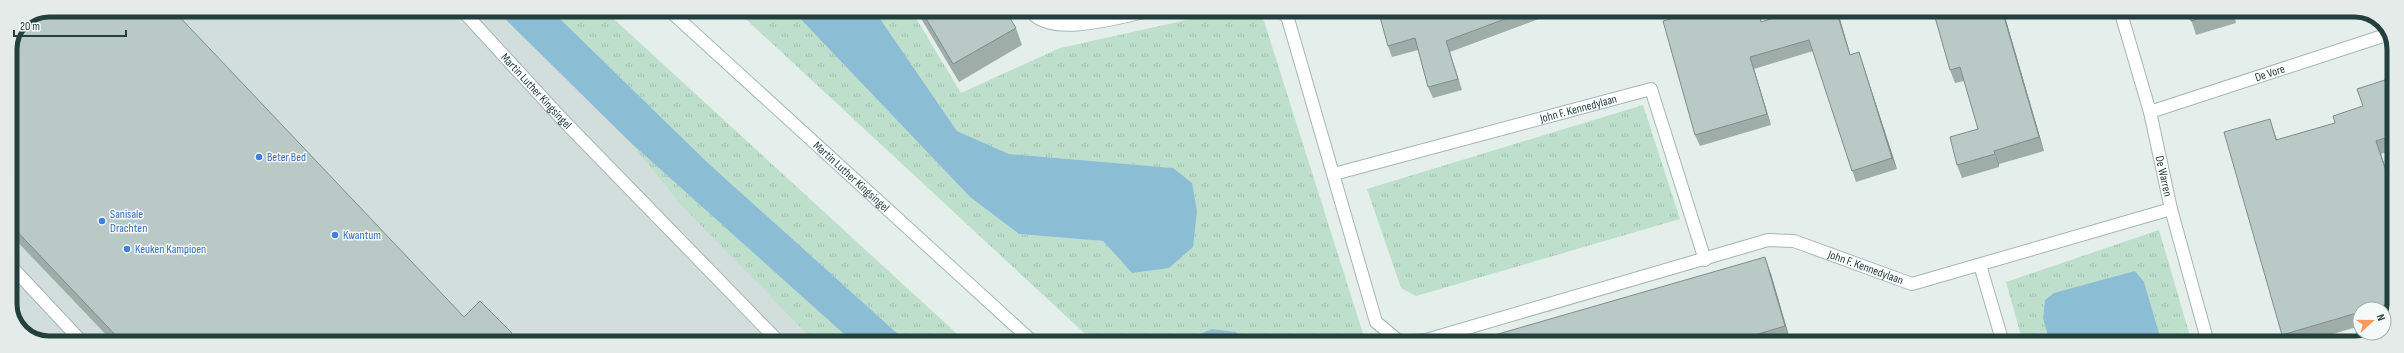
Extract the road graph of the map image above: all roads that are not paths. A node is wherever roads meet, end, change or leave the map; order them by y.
1 (468, 17) edge
2 (677, 17) edge
3 (1041, 17) edge
4 (1120, 17) edge
5 (1286, 17) edge
6 (2122, 17) edge
7 (2384, 36) edge
8 (2150, 112) junction
9 (1334, 174) junction
10 (2171, 209) junction
11 (1705, 260) junction
12 (1980, 265) junction
13 (17, 272) edge
14 (76, 336) edge
15 (773, 336) edge
16 (1026, 336) edge
17 (1393, 336) edge
18 (1440, 336) edge
19 (2001, 336) edge
20 (2206, 336) edge

1 - 15 street, Martin Luther Kingsingel
2 - 16 street, Martin Luther Kingsingel
3 - 4 street
5 - 9 street, John F. Kennedylaan
6 - 8 street, De Warren
7 - 8 street, De Vore
8 - 10 street, De Warren
9 - 11 street, John F. Kennedylaan
9 - 17 street, John F. Kennedylaan
10 - 12 street, John F. Kennedylaan
10 - 20 street, De Warren
11 - 12 street, John F. Kennedylaan
11 - 18 street, John F. Kennedylaan
12 - 19 street
13 - 14 street

